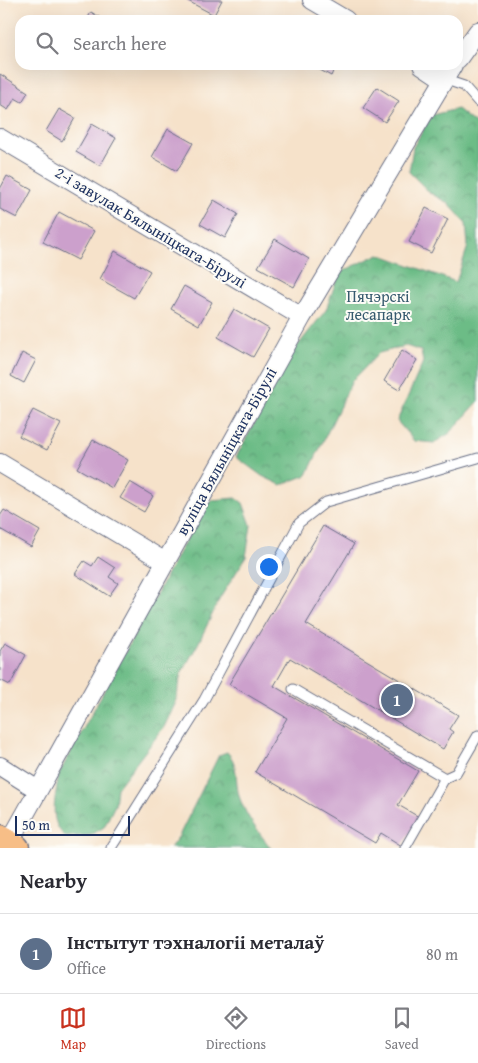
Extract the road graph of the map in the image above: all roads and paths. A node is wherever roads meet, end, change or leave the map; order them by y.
1 (312, 0) edge
2 (338, 15) edge
3 (478, 31) edge
4 (463, 51) edge
5 (448, 72) edge
6 (478, 102) edge
7 (0, 138) edge
8 (302, 317) junction
9 (478, 458) edge
10 (0, 463) edge
11 (164, 561) junction
12 (293, 689) dead end
13 (478, 735) edge
14 (0, 766) edge
15 (445, 778) junction
16 (38, 790) junction
17 (8, 843) edge
18 (111, 848) edge
19 (406, 848) edge

1 - 2 street
3 - 4 street
5 - 6 lane
5 - 8 street, вуліца Бялыніцкага-Бірулі
7 - 8 street, 2-і завулак Бялыніцкага-Бірулі
8 - 11 street, вуліца Бялыніцкага-Бірулі
9 - 18 lane
10 - 11 street
11 - 16 street, вуліца Бялыніцкага-Бірулі
12 - 15 lane
13 - 15 lane
14 - 16 street
15 - 19 lane
16 - 17 street, вуліца Бялыніцкага-Бірулі

